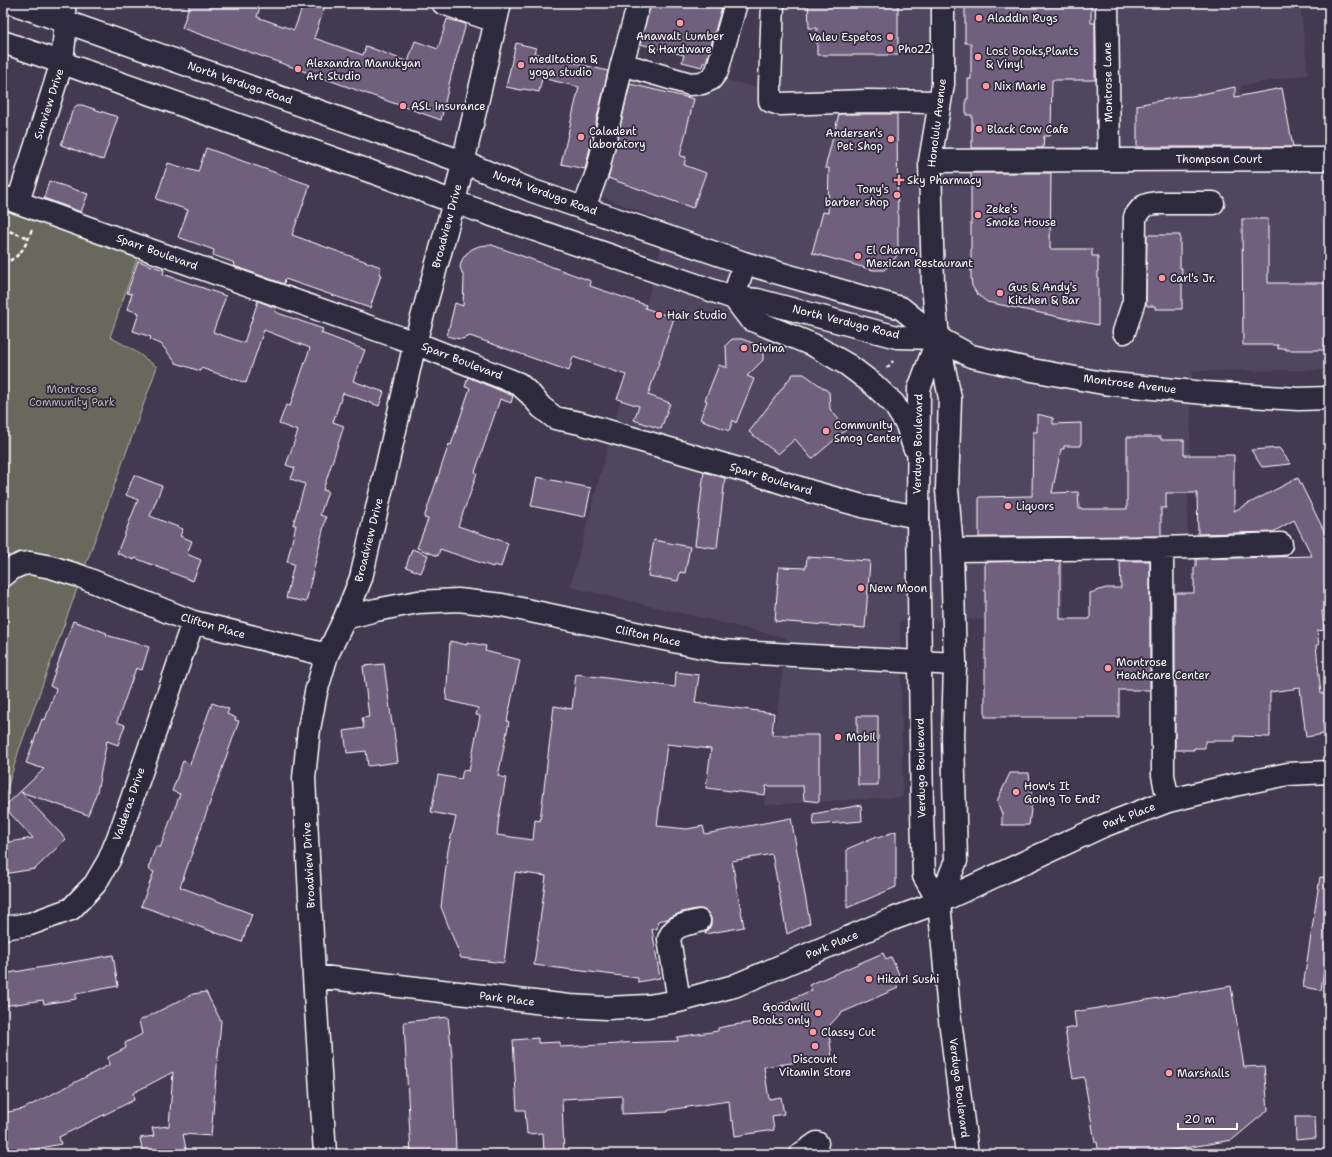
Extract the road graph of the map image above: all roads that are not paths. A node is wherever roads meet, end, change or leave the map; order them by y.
1 (12, 3) edge
2 (443, 3) edge
3 (639, 3) edge
4 (736, 3) edge
5 (773, 3) edge
6 (943, 3) edge
7 (1107, 3) edge
8 (64, 12) edge
9 (498, 12) edge
10 (3, 42) edge
11 (62, 62) junction
12 (622, 64) junction
13 (939, 102) junction
14 (1329, 159) edge
15 (1109, 160) junction
16 (930, 161) junction
17 (463, 162) junction
18 (10, 199) edge
19 (454, 202) junction
20 (1213, 203) dead end
21 (584, 208) junction
22 (744, 263) junction
23 (734, 298) junction
24 (1124, 332) dead end
25 (938, 338) junction
26 (415, 343) junction
27 (1329, 398) edge
28 (918, 460) junction
29 (918, 517) junction
30 (1281, 544) dead end
31 (1162, 548) junction
32 (952, 550) junction
33 (3, 576) edge
34 (345, 618) junction
35 (193, 622) junction
36 (327, 655) junction
37 (919, 662) junction
38 (955, 664) junction
39 (1329, 772) edge
40 (1168, 801) junction
41 (939, 902) junction
42 (699, 921) dead end
43 (3, 928) edge
44 (314, 976) junction
45 (679, 1001) junction
46 (325, 1154) edge
47 (967, 1154) edge

1 - 8 street, North Verdugo Road
2 - 9 street
3 - 12 street
4 - 12 street
5 - 13 street
6 - 13 street, Honolulu Avenue
7 - 15 street, Montrose Lane
8 - 11 street, Sunview Drive
8 - 17 street, North Verdugo Road
9 - 17 street, Broadview Drive
10 - 11 street, North Verdugo Road
11 - 18 street, Sunview Drive
11 - 19 street, North Verdugo Road
12 - 21 street
13 - 16 street, Honolulu Avenue
14 - 15 street, Thompson Court
15 - 16 street, Thompson Court
16 - 25 street, Honolulu Avenue
17 - 19 street, Broadview Drive
17 - 21 street, North Verdugo Road
18 - 26 street, Sparr Boulevard
19 - 23 street, North Verdugo Road
19 - 26 street, Broadview Drive
20 - 24 street
21 - 22 street, North Verdugo Road
22 - 23 street
22 - 25 street, North Verdugo Road
23 - 25 street, North Verdugo Road
23 - 28 street
25 - 27 street, Montrose Avenue
25 - 28 street, Verdugo Boulevard
25 - 32 street, Verdugo Boulevard
26 - 29 street, Sparr Boulevard
26 - 34 street, Broadview Drive
28 - 29 street, Verdugo Boulevard
29 - 37 street, Verdugo Boulevard
30 - 31 street
31 - 32 street
31 - 40 street
32 - 38 street, Verdugo Boulevard
33 - 35 street, Clifton Place
34 - 36 street, Broadview Drive
34 - 37 street, Clifton Place
35 - 36 street, Clifton Place
35 - 43 street, Valderas Drive
36 - 44 street, Broadview Drive
37 - 38 street, Clifton Place
37 - 41 street, Verdugo Boulevard
38 - 41 street, Verdugo Boulevard
39 - 40 street, Park Place
40 - 41 street, Park Place
41 - 45 street, Park Place
41 - 47 street, Verdugo Boulevard
42 - 45 street
44 - 45 street, Park Place
44 - 46 street, Broadview Drive

